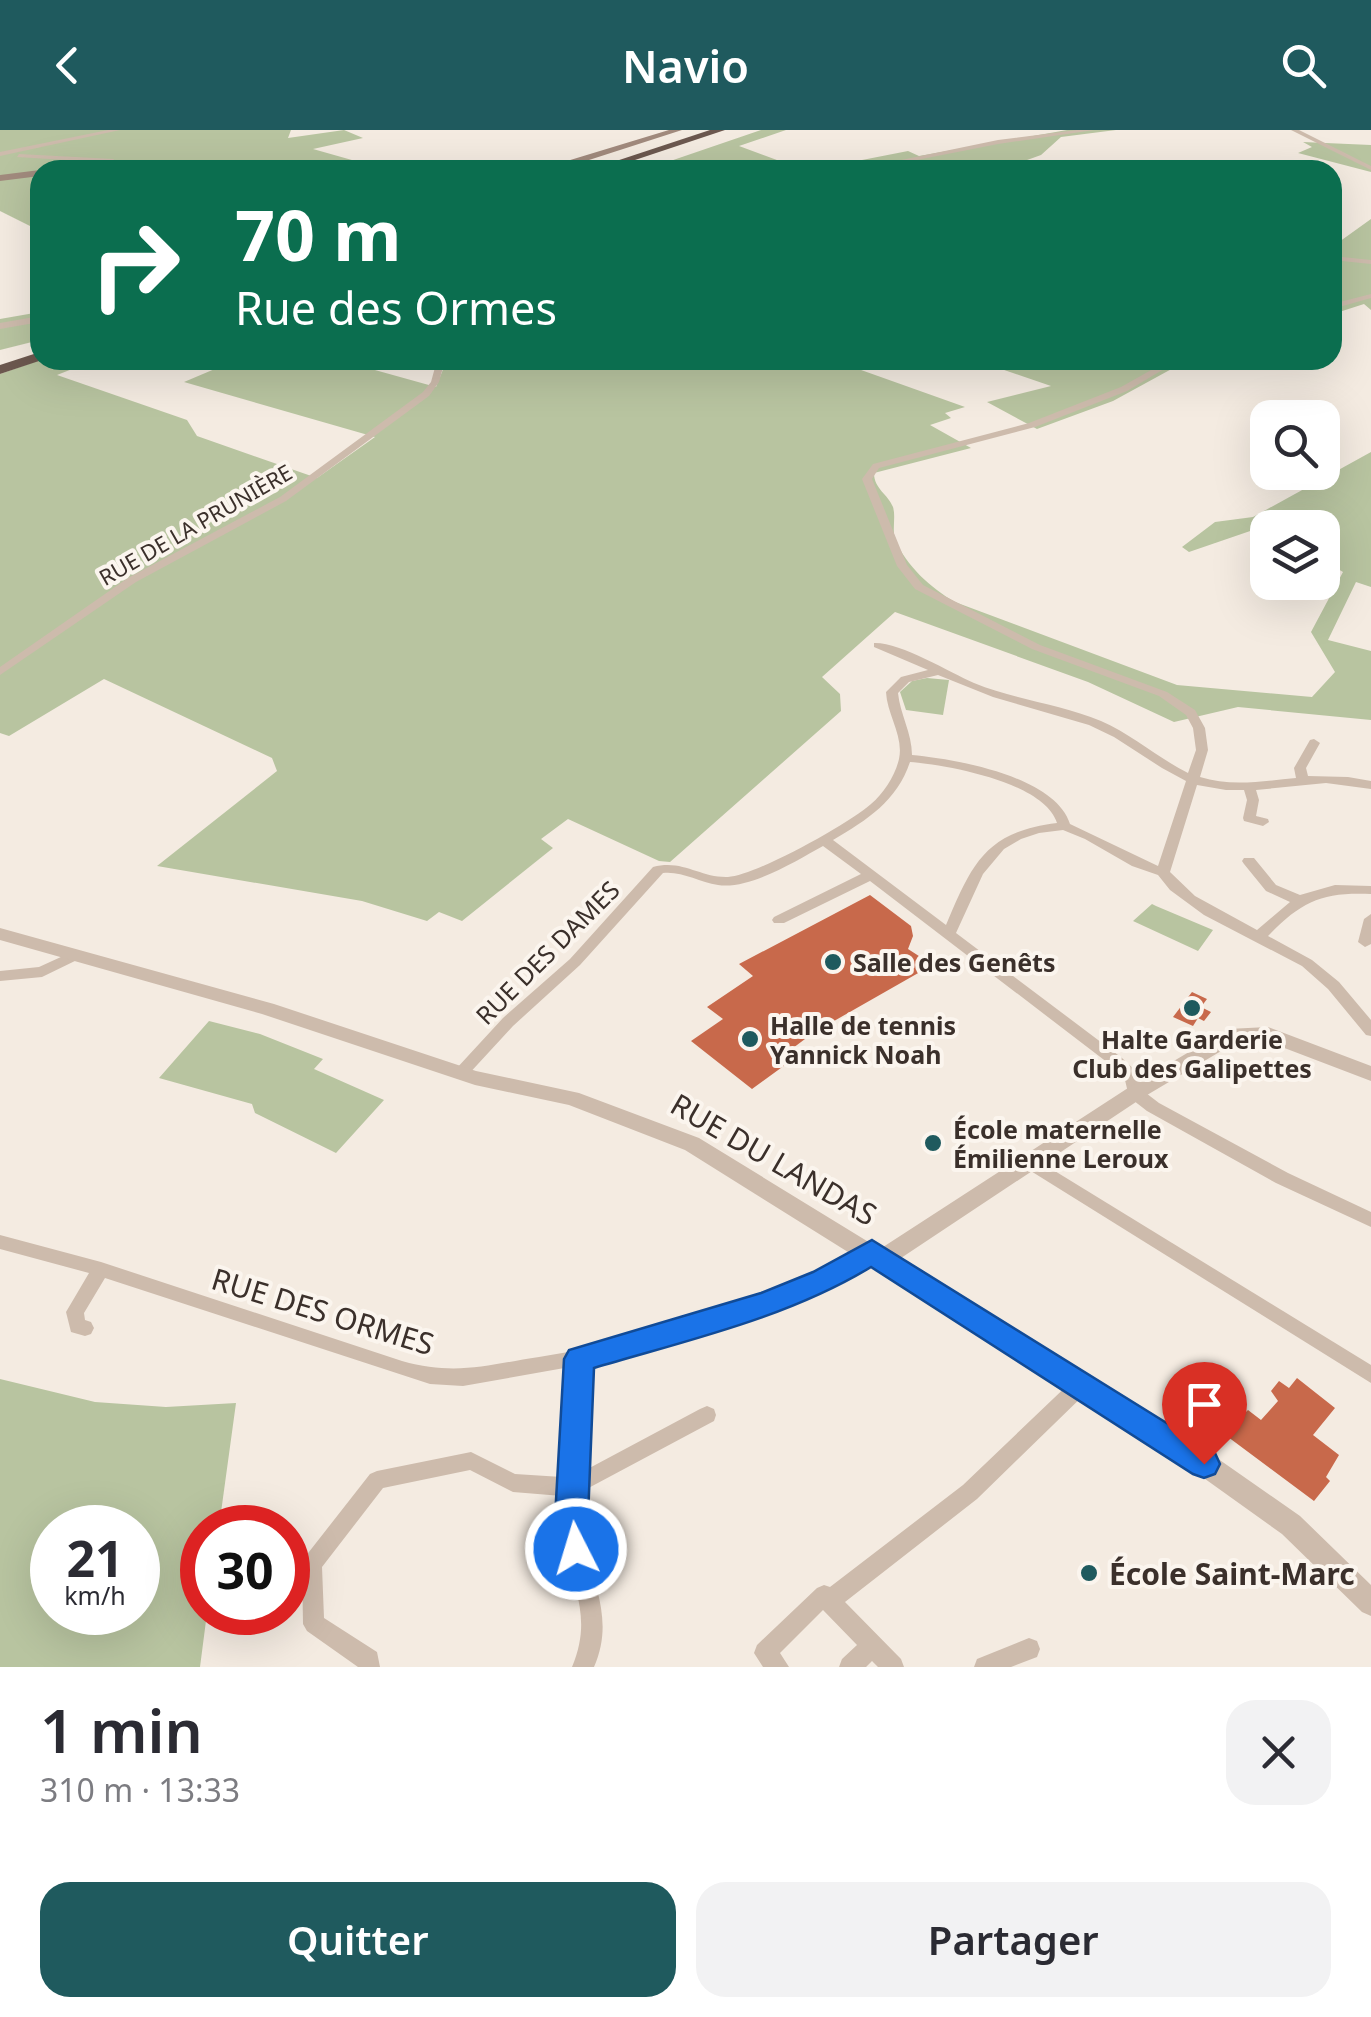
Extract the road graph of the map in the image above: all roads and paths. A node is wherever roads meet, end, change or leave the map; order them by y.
1 (117, 130) edge
2 (678, 130) edge
3 (720, 130) edge
4 (737, 130) edge
5 (1091, 130) edge
6 (1294, 130) edge
7 (0, 155) edge
8 (94, 160) edge
9 (582, 160) edge
10 (626, 160) edge
11 (643, 160) edge
12 (907, 160) edge
13 (1371, 168) edge
14 (30, 174) edge
15 (0, 178) edge
16 (1342, 259) edge
17 (1371, 262) edge
18 (1371, 296) edge
19 (1342, 304) edge
20 (30, 321) edge
21 (0, 326) edge
22 (30, 353) edge
23 (0, 362) edge
24 (438, 370) edge
25 (1156, 370) edge
26 (878, 645) dead end
27 (0, 672) edge
28 (941, 672) junction
29 (1314, 743) dead end
30 (905, 758) junction
31 (1302, 778) junction
32 (1191, 780) junction
33 (1371, 786) edge
34 (1249, 787) junction
35 (1263, 822) dead end
36 (1064, 826) junction
37 (823, 839) junction
38 (1248, 862) dead end
39 (1163, 872) junction
40 (869, 876) junction
41 (1371, 890) edge
42 (1298, 900) junction
43 (1371, 919) edge
44 (779, 920) dead end
45 (0, 934) edge
46 (949, 934) junction
47 (1260, 936) junction
48 (1365, 942) dead end
49 (74, 956) junction
50 (0, 976) edge
51 (1371, 1031) edge
52 (461, 1074) junction
53 (1371, 1074) edge
54 (1136, 1093) junction
55 (1032, 1162) junction
56 (1371, 1220) edge
57 (0, 1242) edge
58 (877, 1256) junction
59 (101, 1269) junction
60 (85, 1328) dead end
61 (580, 1359) junction
62 (1371, 1375) edge
63 (1082, 1384) junction
64 (707, 1415) dead end
65 (572, 1487) junction
66 (829, 1601) junction
67 (1371, 1603) edge
68 (872, 1646) junction
69 (1029, 1648) dead end
70 (369, 1667) edge
71 (583, 1667) edge
72 (778, 1667) edge
73 (850, 1667) edge
74 (893, 1667) edge
75 (986, 1667) edge

1 - 7 street
2 - 9 main road
3 - 10 highway
4 - 11 highway
5 - 12 street
6 - 13 street
7 - 8 street
14 - 15 main road
16 - 17 street
18 - 19 street
20 - 21 street
22 - 23 highway
24 - 27 street, RUE DE LA PRUNIÈRE
25 - 32 street
26 - 28 street
28 - 30 street
28 - 32 street
29 - 31 street
30 - 36 street
30 - 37 street
31 - 33 street
31 - 34 street
32 - 34 street
32 - 39 street
34 - 35 street
36 - 39 street
36 - 46 street
37 - 40 street
37 - 52 street, RUE DES DAMES
38 - 42 street
39 - 47 street
40 - 44 street
40 - 46 street
41 - 42 street
42 - 47 street
43 - 48 street
45 - 49 street, RUE DU LANDAS
46 - 54 street
47 - 51 street
49 - 50 street
49 - 52 street, RUE DU LANDAS
52 - 58 street, RUE DU LANDAS
53 - 54 street
54 - 55 street
54 - 56 street
55 - 58 street
55 - 62 street
57 - 59 street, RUE DES ORMES
58 - 61 street, RUE DES ORMES
58 - 63 street, RUE DU LANDAS
59 - 60 street
59 - 61 street, RUE DES ORMES
61 - 65 street
63 - 66 street
63 - 67 street, RUE DU LANDAS
64 - 65 street
65 - 70 street
65 - 71 street
66 - 68 street
66 - 72 street
68 - 73 street
68 - 74 street
69 - 75 street

